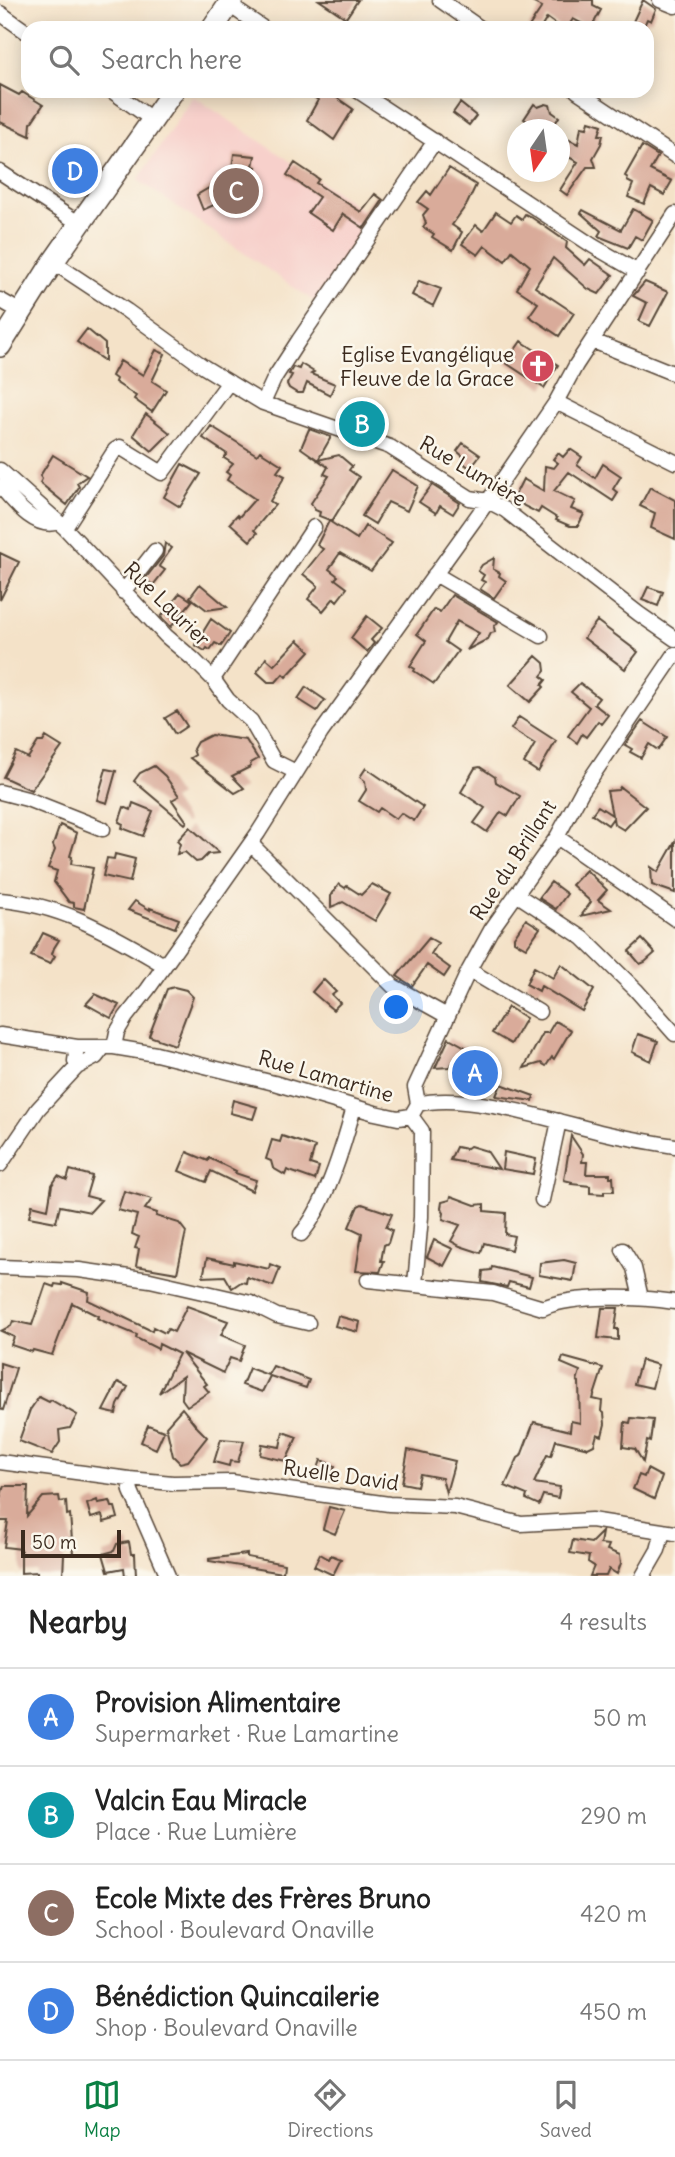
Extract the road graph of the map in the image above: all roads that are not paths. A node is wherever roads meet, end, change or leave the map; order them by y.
1 (440, 0) edge
2 (660, 0) edge
3 (231, 2) edge
4 (675, 6) edge
5 (0, 13) edge
6 (218, 21) edge
7 (254, 21) edge
8 (470, 21) edge
9 (21, 28) edge
10 (122, 98) edge
11 (168, 98) edge
12 (369, 98) edge
13 (588, 98) edge
14 (153, 120) junction
15 (435, 141) junction
16 (675, 156) edge
17 (0, 172) edge
18 (675, 214) edge
19 (80, 224) junction
20 (53, 262) junction
21 (638, 272) junction
22 (0, 300) edge
23 (21, 312) junction
24 (593, 341) junction
25 (0, 346) edge
26 (675, 374) edge
27 (229, 382) junction
28 (556, 402) junction
29 (263, 403) junction
30 (675, 462) edge
31 (0, 470) edge
32 (0, 486) edge
33 (488, 501) junction
34 (61, 525) junction
35 (314, 527) dead end
36 (155, 551) dead end
37 (435, 575) junction
38 (123, 592) junction
39 (541, 636) dead end
40 (675, 639) edge
41 (675, 654) edge
42 (213, 679) junction
43 (296, 772) junction
44 (0, 792) edge
45 (103, 829) dead end
46 (557, 837) junction
47 (251, 844) junction
48 (516, 894) junction
49 (0, 900) edge
50 (675, 919) edge
51 (164, 965) junction
52 (469, 970) junction
53 (540, 1012) dead end
54 (447, 1016) junction
55 (675, 1034) edge
56 (0, 1035) edge
57 (77, 1047) junction
58 (109, 1048) junction
59 (77, 1067) junction
60 (354, 1107) junction
61 (414, 1110) junction
62 (559, 1121) junction
63 (675, 1146) edge
64 (0, 1165) edge
65 (542, 1200) dead end
66 (301, 1234) dead end
67 (622, 1250) dead end
68 (0, 1267) edge
69 (368, 1280) dead end
70 (415, 1284) junction
71 (641, 1298) junction
72 (675, 1302) edge
73 (308, 1323) dead end
74 (0, 1462) edge
75 (129, 1479) junction
76 (669, 1532) edge
77 (168, 1576) edge
78 (643, 1576) edge

1 - 8 street
2 - 4 street
3 - 6 street
3 - 7 street
5 - 9 street
10 - 14 street
11 - 14 street
12 - 15 street
13 - 16 street
14 - 19 street
15 - 21 street
15 - 29 street
17 - 19 street
18 - 21 street
19 - 20 street
20 - 23 street
20 - 27 street, Rue Lumière
21 - 24 street
22 - 23 street
23 - 25 street
24 - 26 street
24 - 28 street
27 - 29 street, Rue Lumière
27 - 34 street
28 - 30 street
28 - 33 street
29 - 33 street, Rue Lumière
31 - 34 street, Rue Laurier
32 - 34 street
33 - 37 street
33 - 40 street, Rue Lumière
34 - 38 street, Rue Laurier
35 - 42 street
36 - 38 street
37 - 39 street
37 - 43 street
38 - 42 street, Rue Laurier
41 - 46 street, Rue du Brillant
42 - 43 street, Rue Laurier
43 - 47 street
44 - 45 street
46 - 48 street, Rue du Brillant
46 - 50 street
47 - 51 street
47 - 54 street
48 - 52 street, Rue du Brillant
48 - 55 street
49 - 51 street
51 - 58 street
52 - 53 street
52 - 54 street, Rue du Brillant
54 - 61 street, Rue du Brillant
56 - 57 street, Rue Lamartine
57 - 58 street, Rue Lamartine
57 - 59 street
58 - 59 street
58 - 60 street, Rue Lamartine
59 - 64 street
60 - 61 street, Rue Lamartine
60 - 66 street
61 - 62 street, Rue Lamartine
61 - 70 street
62 - 63 street, Rue Lamartine
62 - 65 street
67 - 71 street
68 - 73 street
69 - 70 street
70 - 71 street
71 - 72 street
74 - 75 street, Ruelle David
75 - 76 street, Ruelle David
75 - 77 street
76 - 78 street

